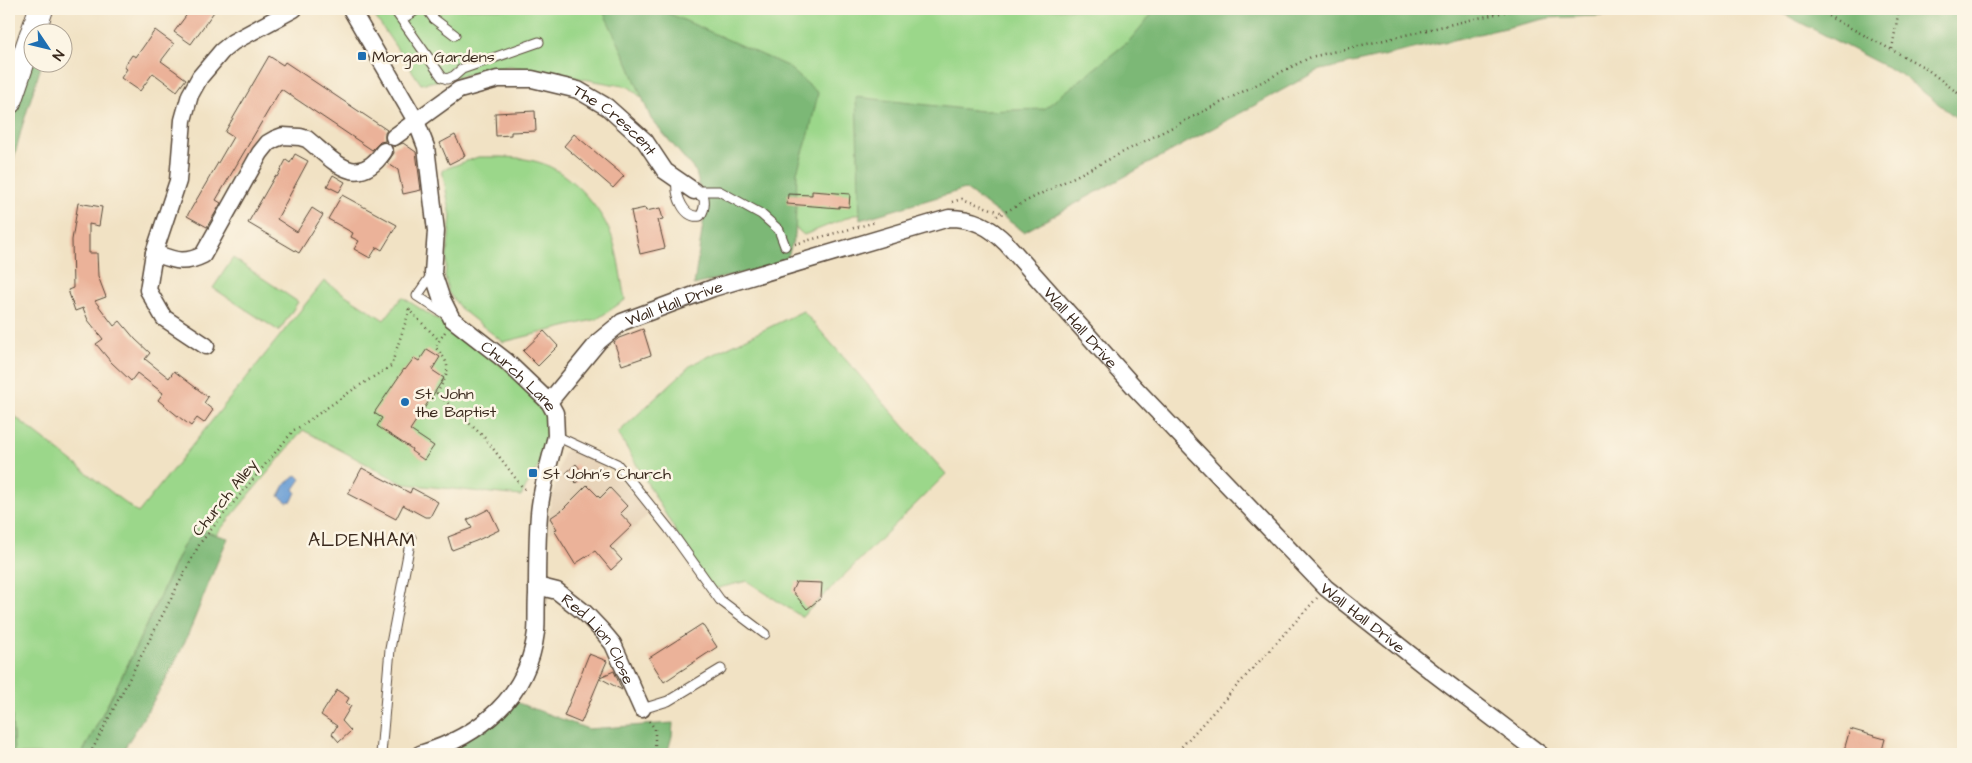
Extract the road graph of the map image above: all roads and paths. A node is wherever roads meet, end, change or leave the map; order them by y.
1 (41, 9) edge
2 (294, 9) edge
3 (351, 9) edge
4 (394, 9) edge
5 (418, 9) edge
6 (427, 9) edge
7 (1517, 9) edge
8 (1815, 9) edge
9 (1899, 9) edge
10 (402, 19) junction
11 (37, 22) edge
12 (455, 35) dead end
13 (539, 42) dead end
14 (1892, 50) junction
15 (22, 65) edge
16 (456, 83) junction
17 (1963, 97) edge
18 (9, 102) edge
19 (416, 121) junction
20 (394, 137) dead end
21 (384, 151) dead end
22 (677, 180) junction
23 (694, 191) junction
24 (982, 224) junction
25 (785, 246) dead end
26 (154, 253) junction
27 (433, 273) junction
28 (417, 296) junction
29 (408, 309) junction
30 (452, 319) junction
31 (439, 340) dead end
32 (206, 346) dead end
33 (435, 347) dead end
34 (549, 402) junction
35 (556, 436) junction
36 (541, 498) junction
37 (411, 538) dead end
38 (537, 586) junction
39 (1326, 588) junction
40 (765, 634) dead end
41 (721, 669) dead end
42 (642, 709) junction
43 (90, 754) edge
44 (381, 754) edge
45 (420, 754) edge
46 (655, 754) edge
47 (1175, 754) edge
48 (1540, 754) edge

1 - 11 main road
2 - 26 street
3 - 19 street, Church Lane
4 - 10 lane
5 - 10 lane
6 - 12 lane
7 - 24 path
8 - 14 path
9 - 14 path
10 - 16 lane
13 - 16 lane
14 - 17 path
15 - 18 main road
16 - 19 street, The Crescent
16 - 22 street, The Crescent
19 - 20 street, The Crescent
19 - 27 street, Church Lane
21 - 26 street
22 - 23 street, The Crescent
22 - 23 lane
23 - 25 lane
24 - 34 street, Wall Hall Drive
24 - 39 street, Wall Hall Drive
26 - 32 street
27 - 28 lane
27 - 30 street, Church Lane
28 - 29 path, Church Alley
28 - 30 lane
29 - 31 path
29 - 43 path, Church Alley
30 - 34 street, Church Lane
33 - 36 path
34 - 35 street, Church Lane
35 - 36 street, Church Lane
35 - 40 lane
36 - 38 street, Church Lane
37 - 44 lane
38 - 42 street, Red Lion Close
38 - 45 street, Church Lane
39 - 47 path
39 - 48 street, Wall Hall Drive
41 - 42 lane
42 - 46 path

